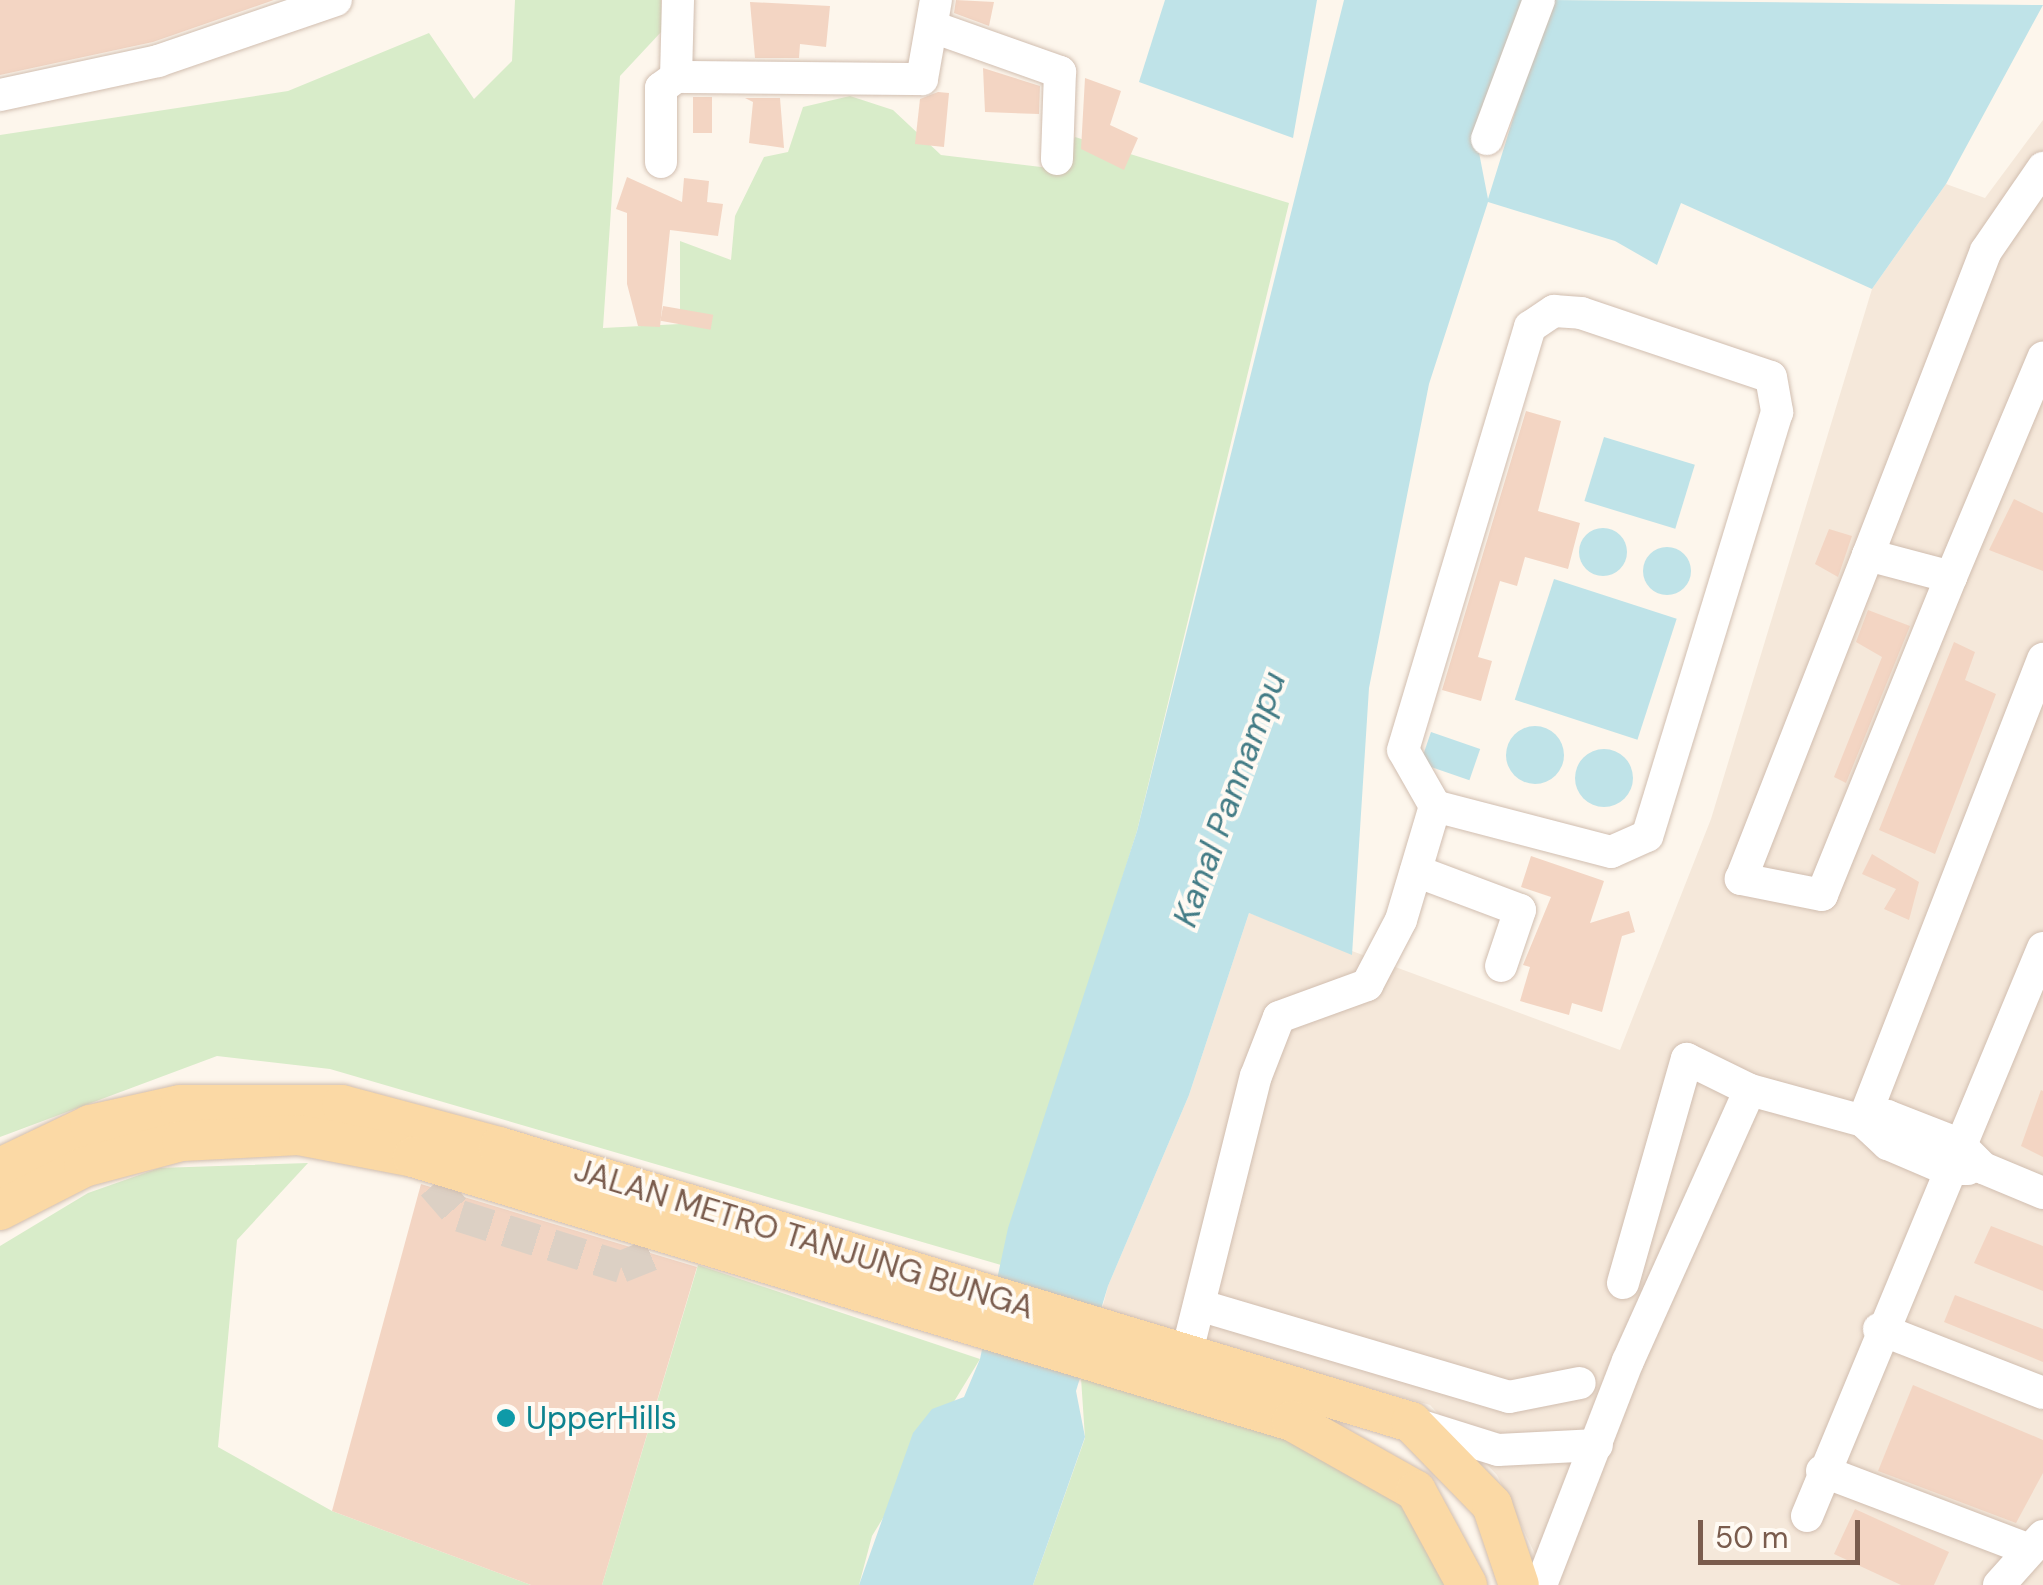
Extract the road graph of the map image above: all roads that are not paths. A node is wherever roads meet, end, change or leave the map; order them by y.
1 (336, 0) edge
2 (678, 0) edge
3 (1539, 0) edge
4 (934, 14) edge
5 (676, 78) junction
6 (0, 95) edge
7 (1487, 139) dead end
8 (1056, 159) dead end
9 (661, 162) dead end
10 (2043, 168) edge
11 (2043, 358) edge
12 (1868, 555) junction
13 (1952, 577) junction
14 (2043, 659) edge
15 (1435, 806) junction
16 (1416, 871) junction
17 (2040, 964) edge
18 (1501, 966) dead end
19 (1750, 1090) junction
20 (1863, 1121) junction
21 (1953, 1157) junction
22 (0, 1168) edge
23 (2043, 1193) edge
24 (0, 1210) edge
25 (1623, 1283) dead end
26 (1202, 1306) junction
27 (980, 1313) junction
28 (1879, 1329) junction
29 (1188, 1352) junction
30 (1114, 1353) junction
31 (1580, 1383) dead end
32 (2043, 1394) edge
33 (1411, 1422) junction
34 (1598, 1445) junction
35 (1822, 1471) junction
36 (1807, 1516) dead end
37 (2036, 1544) edge
38 (1466, 1585) edge
39 (1519, 1585) edge
40 (1542, 1585) edge
41 (1999, 1585) edge

1 - 6 street
2 - 5 street
3 - 7 street
4 - 5 street
4 - 8 street
5 - 9 street
10 - 12 street
11 - 13 street
12 - 13 street
12 - 13 street
14 - 20 street
15 - 15 street
15 - 16 street
16 - 18 street
16 - 26 street
17 - 21 street
19 - 20 street
19 - 25 street
19 - 34 street
20 - 21 street
21 - 23 street
21 - 28 street
22 - 27 main road, JALAN METRO TANJUNG BUNGA
24 - 27 main road, JALAN METRO TANJUNG BUNGA
26 - 29 street
26 - 31 street
27 - 30 main road, JALAN METRO TANJUNG BUNGA
28 - 32 street
28 - 35 street
29 - 30 main road, JALAN METRO TANJUNG BUNGA
29 - 33 main road, JALAN METRO TANJUNG BUNGA
30 - 38 main road, JALAN METRO TANJUNG BUNGA
33 - 34 street
33 - 39 main road, JALAN METRO TANJUNG BUNGA
34 - 40 street
35 - 36 street
35 - 37 street
37 - 41 street

